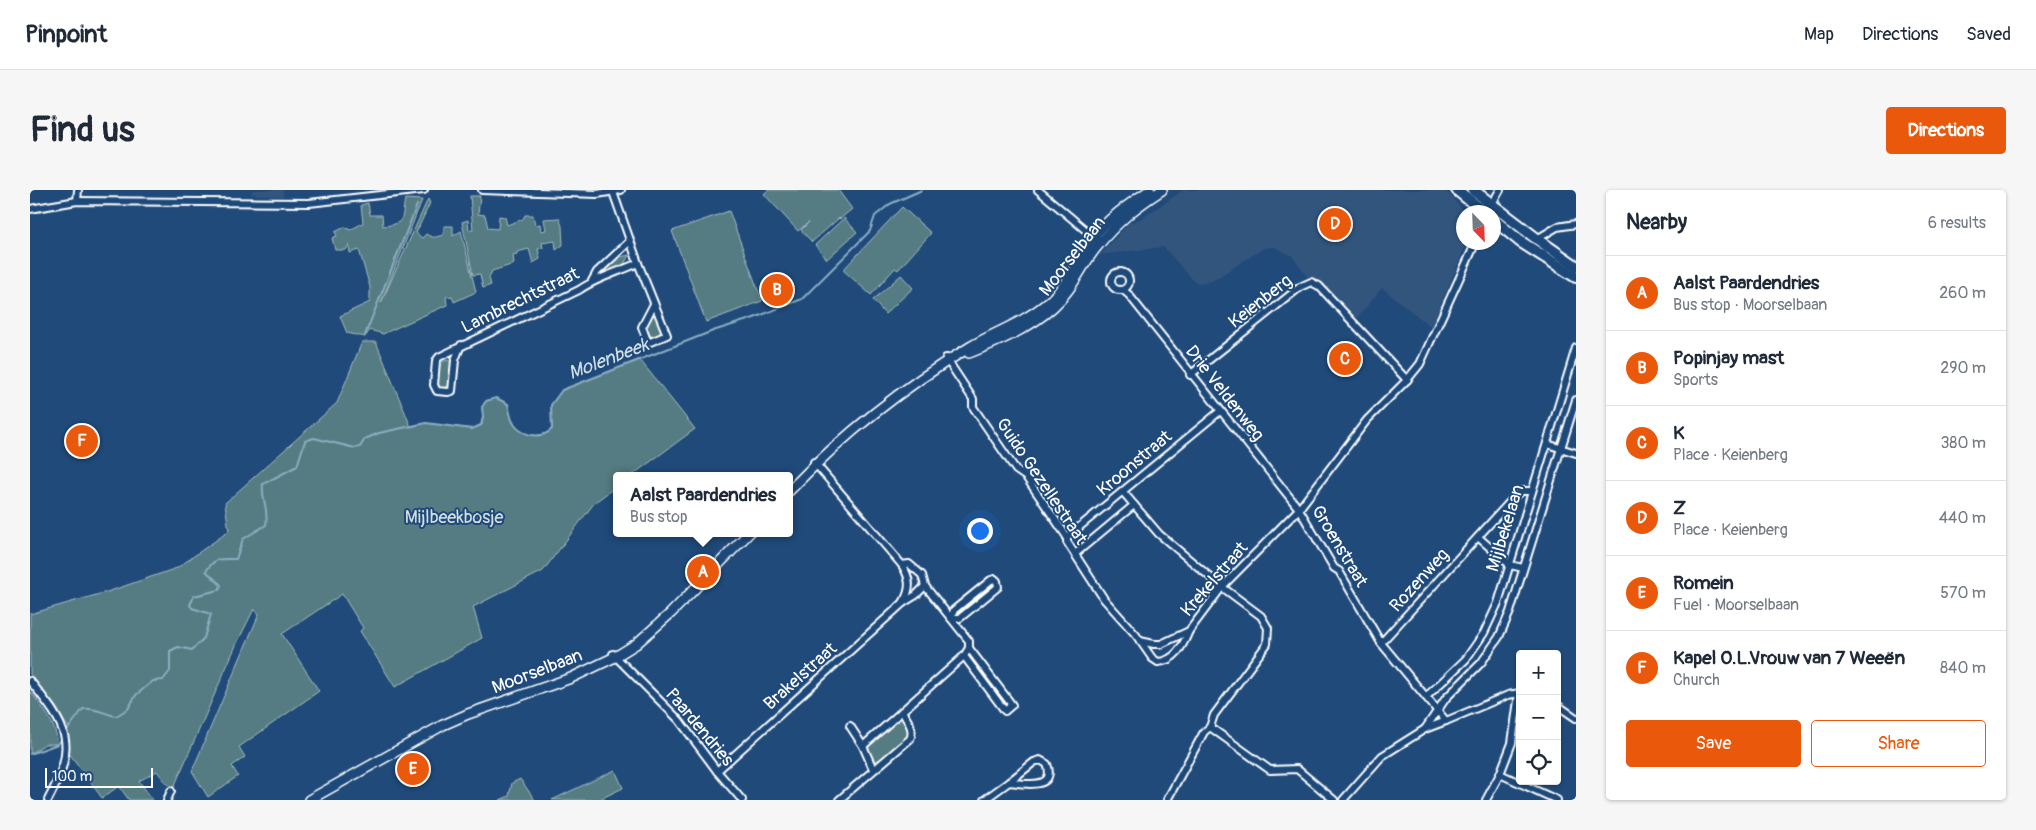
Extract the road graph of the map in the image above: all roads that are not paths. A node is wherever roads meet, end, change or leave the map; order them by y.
1 (78, 190) edge
2 (424, 190) edge
3 (482, 190) edge
4 (621, 190) edge
5 (1038, 190) edge
6 (1150, 190) edge
7 (1162, 190) edge
8 (1457, 190) edge
9 (1473, 190) edge
10 (1500, 190) edge
11 (545, 191) edge
12 (391, 192) edge
13 (613, 192) junction
14 (77, 201) junction
15 (1492, 204) junction
16 (1475, 205) edge
17 (30, 209) edge
18 (1576, 224) edge
19 (1501, 226) edge
20 (1539, 238) junction
21 (1098, 240) junction
22 (630, 242) junction
23 (1472, 250) edge
24 (638, 263) junction
25 (1576, 266) edge
26 (1576, 277) edge
27 (592, 281) junction
28 (1126, 291) dead end
29 (654, 304) junction
30 (461, 346) junction
31 (1576, 348) edge
32 (947, 359) junction
33 (1190, 375) junction
34 (1407, 380) junction
35 (1576, 400) edge
36 (1219, 412) junction
37 (1547, 444) junction
38 (1561, 448) junction
39 (1576, 453) edge
40 (815, 462) junction
41 (793, 487) edge
42 (1532, 491) junction
43 (1123, 492) junction
44 (1134, 505) junction
45 (1299, 510) junction
46 (745, 537) edge
47 (1067, 537) junction
48 (1478, 537) junction
49 (1074, 554) junction
50 (902, 565) junction
51 (1510, 565) junction
52 (1523, 568) junction
53 (925, 586) junction
54 (1222, 587) junction
55 (903, 603) junction
56 (951, 618) junction
57 (1189, 631) junction
58 (1140, 641) junction
59 (1381, 643) junction
60 (970, 648) junction
61 (614, 655) junction
62 (964, 656) junction
63 (30, 681) edge
64 (1516, 694) edge
65 (1520, 695) edge
66 (1426, 697) junction
67 (1561, 708) edge
68 (1437, 710) junction
69 (902, 711) junction
70 (1576, 718) edge
71 (1446, 721) junction
72 (850, 726) dead end
73 (1210, 727) junction
74 (1425, 729) junction
75 (862, 746) junction
76 (873, 770) junction
77 (717, 771) junction
78 (1500, 774) junction
79 (1009, 782) junction
80 (171, 791) dead end
81 (48, 800) edge
82 (167, 800) edge
83 (310, 800) edge
84 (742, 800) edge
85 (839, 800) edge
86 (984, 800) edge
87 (1167, 800) edge
88 (1334, 800) edge
89 (1343, 800) edge
90 (1486, 800) edge
91 (1556, 800) edge

1 - 14 street
2 - 12 street
3 - 11 street
4 - 13 street
5 - 21 street
6 - 21 main road, Moorselbaan
7 - 21 main road, Moorselbaan
8 - 16 main road
9 - 15 main road
10 - 15 street
11 - 13 street
12 - 14 street
13 - 22 street
14 - 17 street
15 - 20 main road
18 - 20 street
19 - 26 main road
20 - 25 main road
21 - 32 main road, Moorselbaan
22 - 24 street
22 - 27 street, Lambrechtstraat
23 - 34 street, Groenstraat
24 - 27 street, Lambrechtstraat
24 - 29 street
27 - 30 street, Lambrechtstraat
28 - 33 street, Drie Veldenweg
29 - 29 street
30 - 30 street, Lambrechtstraat
31 - 37 street, Mijlbekelaan
32 - 40 main road, Moorselbaan
32 - 47 street, Guido Gezellestraat
33 - 34 street, Keienberg
33 - 36 street, Drie Veldenweg
34 - 45 street, Groenstraat
35 - 38 street, Mijlbekelaan
36 - 43 street, Kroonstraat
36 - 45 street, Drie Veldenweg
37 - 38 street
37 - 42 street, Mijlbekelaan
38 - 39 street
38 - 52 street, Mijlbekelaan
40 - 41 main road, Moorselbaan
40 - 50 street
42 - 48 street, Rozenweg
42 - 51 street, Mijlbekelaan
43 - 44 street
43 - 47 street, Kroonstraat
44 - 49 street, Kroonstraat
44 - 54 street
45 - 54 street, Krekelstraat
45 - 59 street, Groenstraat
46 - 61 main road, Moorselbaan
47 - 49 street, Guido Gezellestraat
48 - 51 street
48 - 59 street, Rozenweg
49 - 58 street, Guido Gezellestraat
50 - 53 street
50 - 55 street
51 - 52 street
51 - 66 street, Mijlbekelaan
52 - 68 street, Mijlbekelaan
53 - 55 street, Brakelstraat
53 - 56 street
54 - 57 street, Krekelstraat
54 - 73 street
55 - 77 street, Brakelstraat
56 - 56 street
56 - 60 street
57 - 58 street, Krekelstraat
57 - 58 street, Guido Gezellestraat
59 - 66 street, Groenstraat
60 - 62 street
60 - 62 street
61 - 77 street, Paardendries
61 - 83 main road, Moorselbaan
62 - 69 street
63 - 81 street
64 - 71 street
65 - 78 street
66 - 68 street, Groenstraat
67 - 70 street
68 - 71 street, Groenstraat
68 - 74 street, Mijlbekelaan
69 - 75 street
69 - 76 street
71 - 74 street
72 - 75 street
73 - 87 street
73 - 88 street
74 - 89 street
75 - 76 street
76 - 85 street
77 - 84 street, Paardendries
78 - 90 street
78 - 91 street
79 - 79 street
79 - 86 street
80 - 82 street

